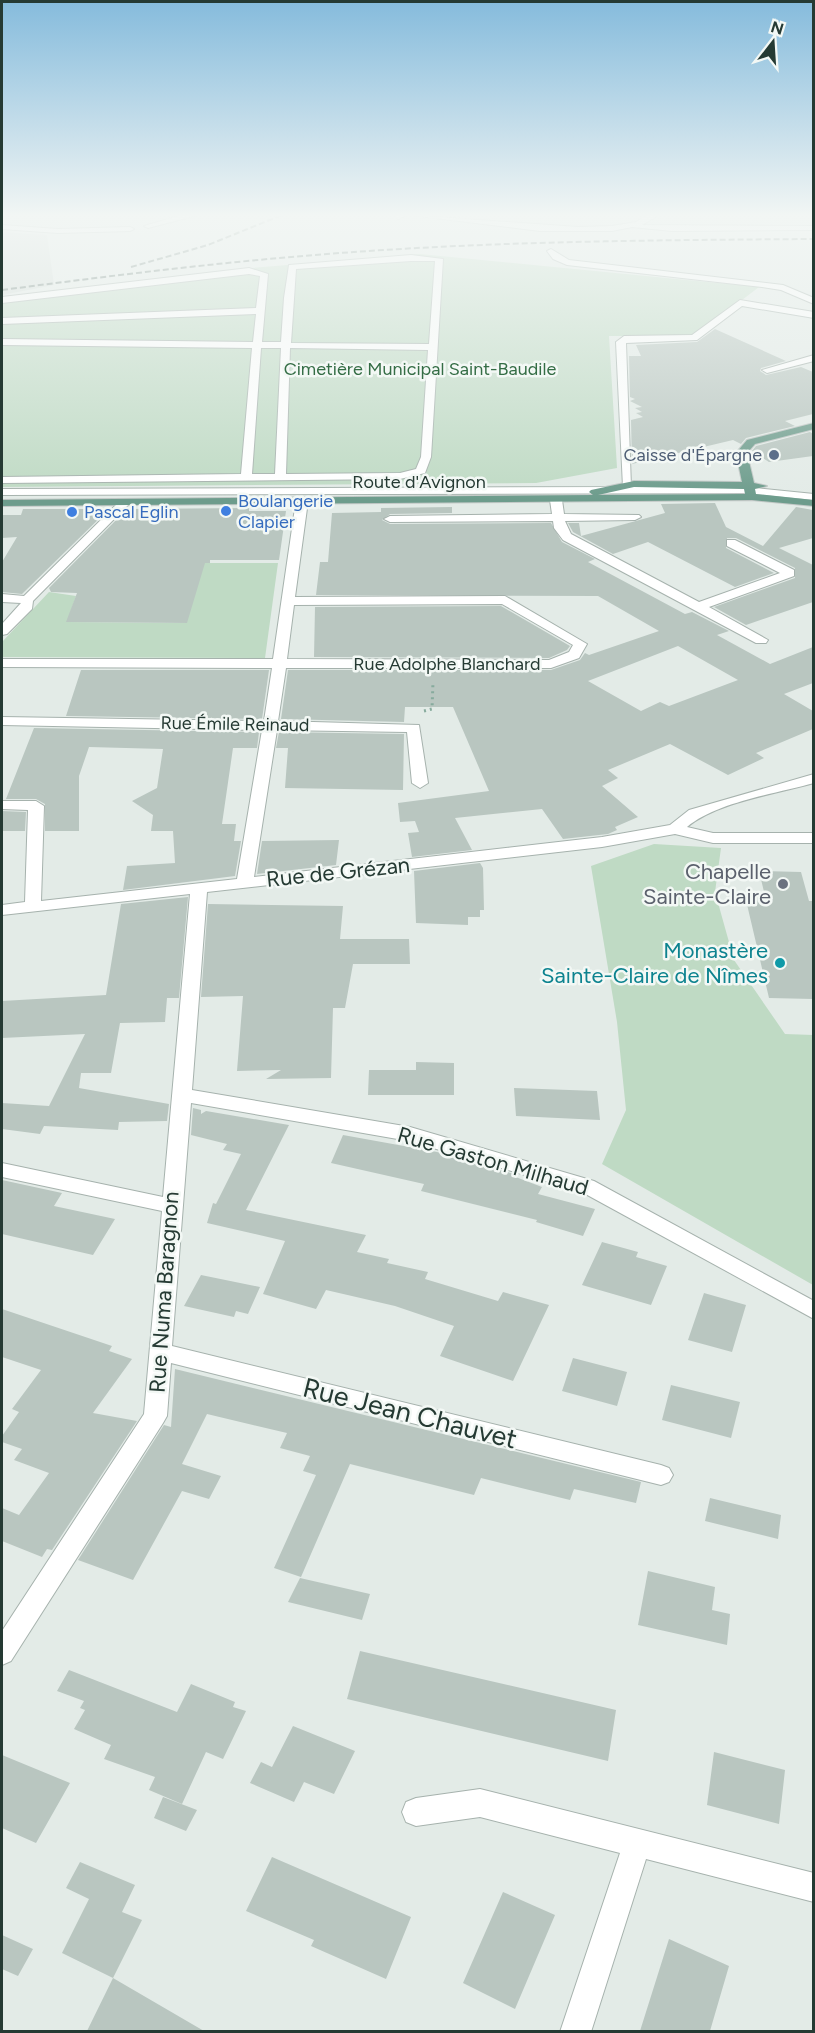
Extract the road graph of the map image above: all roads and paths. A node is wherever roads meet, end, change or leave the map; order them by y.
1 (63, 310) edge
2 (123, 310) edge
3 (289, 310) edge
4 (435, 310) edge
5 (731, 310) edge
6 (782, 310) edge
7 (260, 311) joint
8 (813, 315) edge
9 (101, 316) junction
10 (2, 321) edge
11 (2, 342) edge
12 (257, 345) junction
13 (286, 345) junction
14 (432, 347) junction
15 (813, 358) edge
16 (766, 370) dead end
17 (813, 426) edge
18 (246, 476) junction
19 (280, 476) junction
20 (2, 480) edge
21 (627, 485) junction
22 (338, 491) junction
23 (595, 491) junction
24 (750, 491) junction
25 (2, 492) edge
26 (813, 495) edge
27 (2, 497) edge
28 (584, 499) junction
29 (556, 500) junction
30 (302, 501) junction
31 (125, 502) junction
32 (2, 503) edge
33 (813, 503) edge
34 (635, 516) dead end
35 (557, 517) junction
36 (390, 519) dead end
37 (731, 543) dead end
38 (2, 598) edge
39 (27, 600) junction
40 (288, 601) junction
41 (698, 607) junction
42 (2, 631) edge
43 (761, 640) dead end
44 (2, 663) edge
45 (278, 663) junction
46 (433, 664) junction
47 (2, 722) edge
48 (272, 725) junction
49 (414, 728) junction
50 (813, 778) edge
51 (420, 783) dead end
52 (2, 805) edge
53 (675, 829) junction
54 (813, 838) edge
55 (245, 882) junction
56 (199, 888) junction
57 (33, 908) junction
58 (2, 910) edge
59 (181, 1095) junction
60 (2, 1170) edge
61 (171, 1206) junction
62 (813, 1311) edge
63 (160, 1352) junction
64 (661, 1475) dead end
65 (2, 1653) edge
66 (417, 1812) dead end
67 (636, 1844) junction
68 (813, 1888) edge
69 (575, 2031) edge

1 - 9 street
2 - 9 street
3 - 13 street
4 - 14 street
5 - 21 street
6 - 8 street
7 - 9 street
7 - 12 street
9 - 10 street
9 - 11 street
9 - 12 street
12 - 13 street
12 - 18 street
13 - 14 street
13 - 19 street
14 - 19 street
15 - 16 street
17 - 24 main road
18 - 19 street
18 - 20 street
21 - 23 main road
21 - 24 main road
22 - 23 street
22 - 25 street
22 - 27 street
23 - 24 street
23 - 28 main road
24 - 26 street
24 - 28 main road, Route d'Avignon
24 - 33 main road
28 - 29 main road, Route d'Avignon
29 - 30 main road, Route d'Avignon
29 - 35 street
30 - 31 main road, Route d'Avignon
30 - 40 street
31 - 32 main road, Route d'Avignon
31 - 39 street
34 - 35 street
35 - 36 street
35 - 41 street
37 - 41 street
38 - 39 street
39 - 42 street
40 - 45 street
40 - 46 street, Rue Adolphe Blanchard
41 - 43 street
44 - 45 street, Rue Adolphe Blanchard
45 - 46 street, Rue Adolphe Blanchard
45 - 48 street
46 - 49 path
47 - 48 street, Rue Émile Reinaud
48 - 49 street, Rue Émile Reinaud
48 - 55 street
49 - 51 street
50 - 53 street
52 - 57 street
53 - 54 street
53 - 55 street, Rue de Grézan
55 - 56 street, Rue de Grézan
56 - 57 street, Rue de Grézan
56 - 59 street, Rue Numa Baragnon
57 - 58 street, Rue de Grézan
59 - 61 street, Rue Numa Baragnon
59 - 62 street, Rue Gaston Milhaud
60 - 61 street
61 - 63 street, Rue Numa Baragnon
63 - 64 street, Rue Jean Chauvet
63 - 65 street, Rue Numa Baragnon
66 - 67 street
67 - 68 street
67 - 69 street

